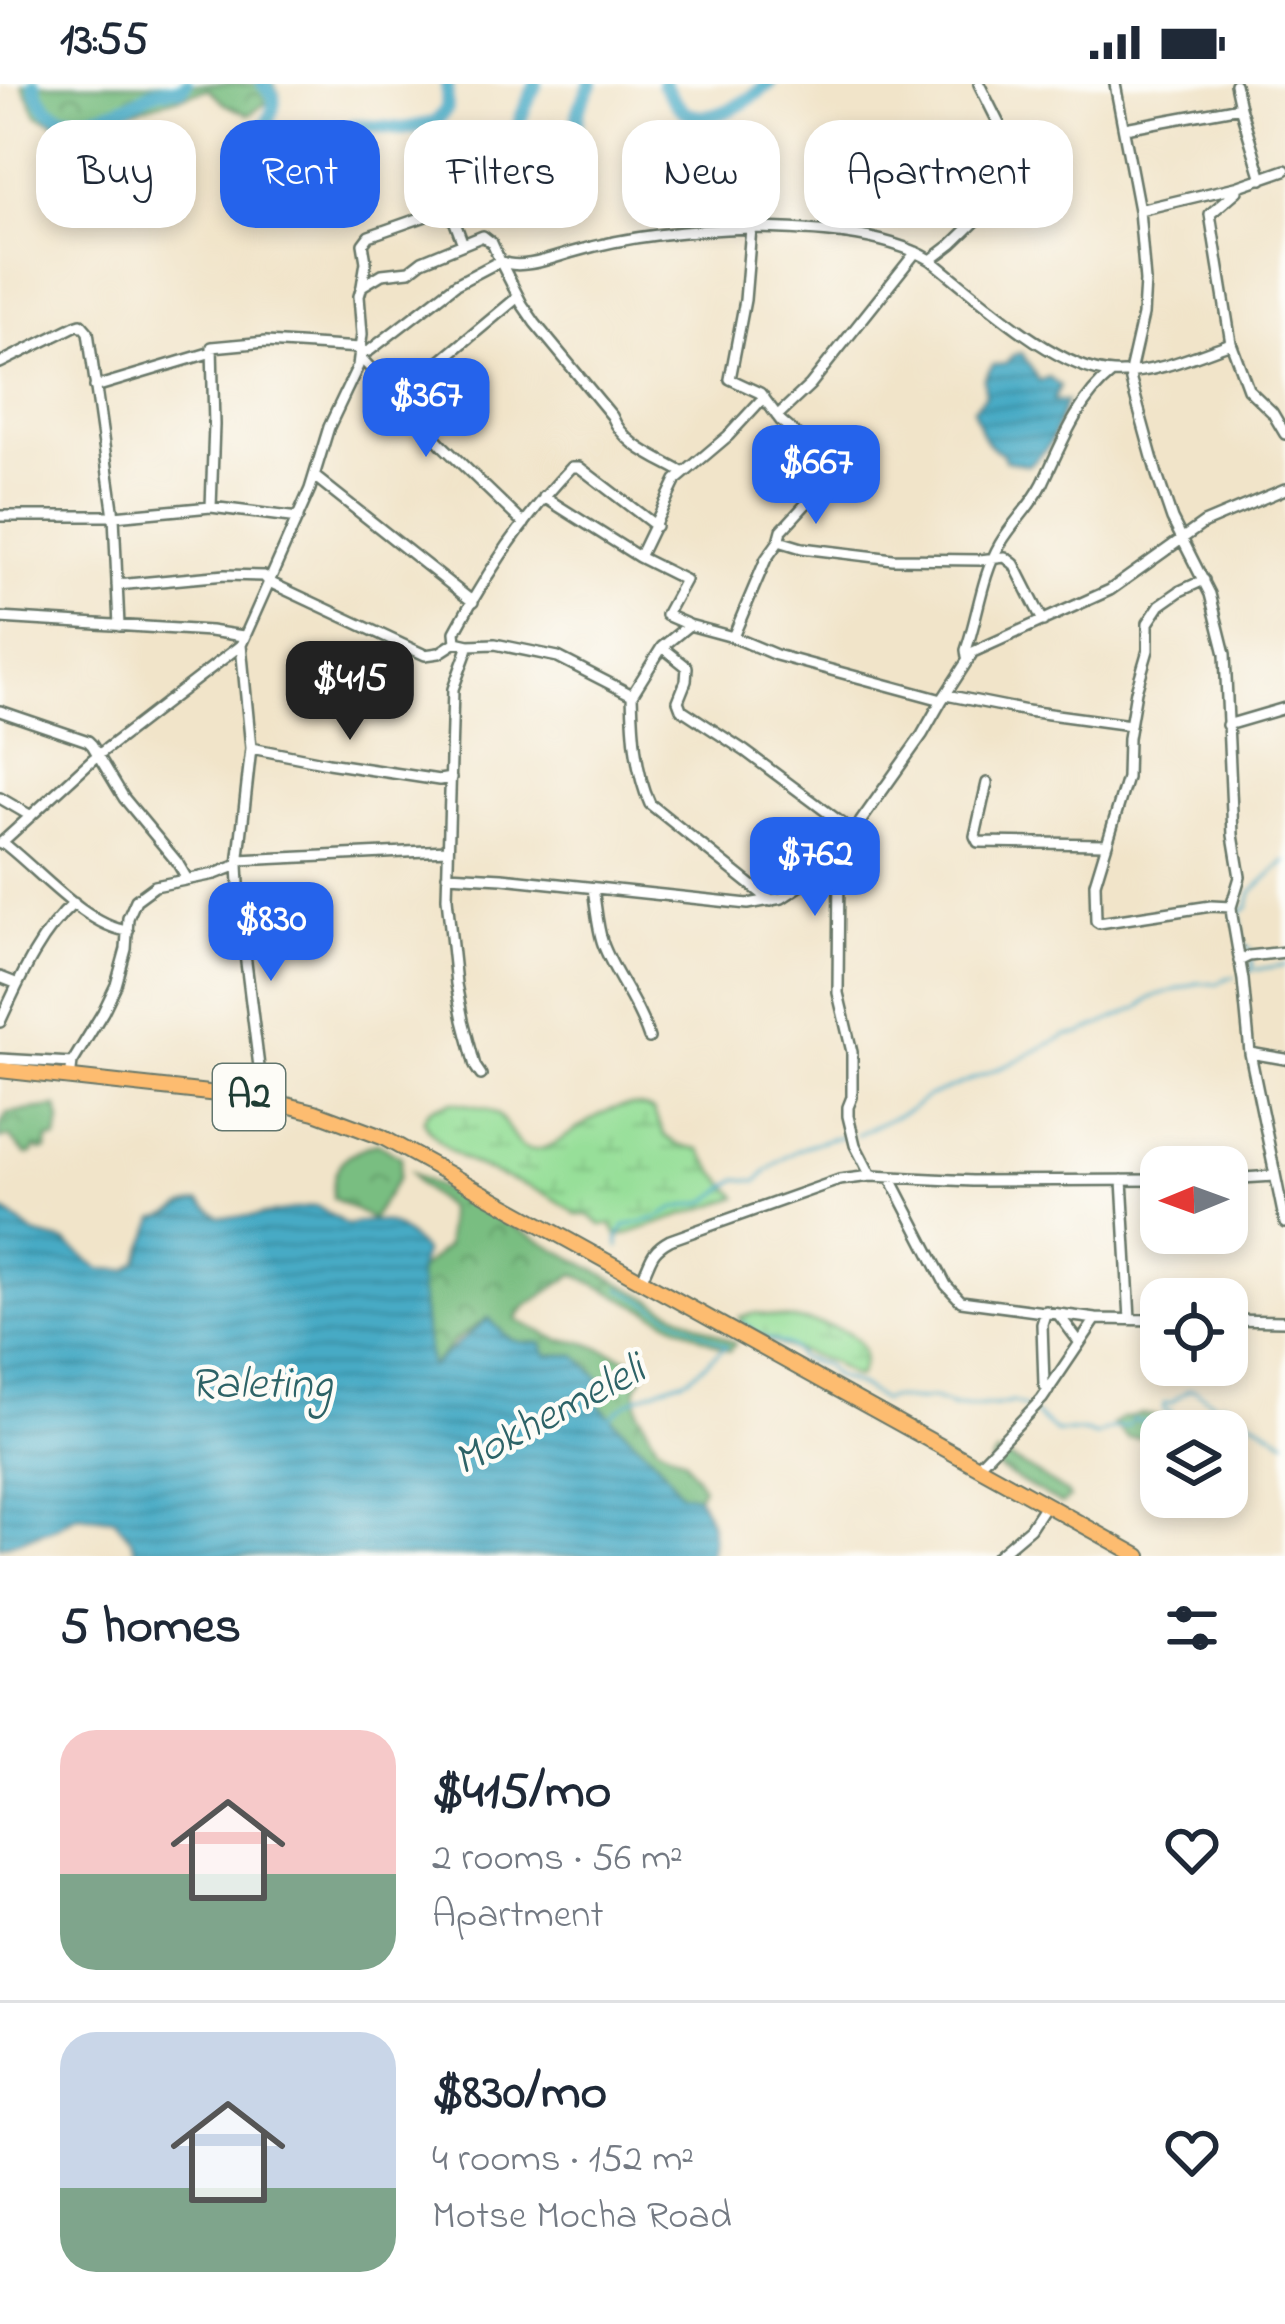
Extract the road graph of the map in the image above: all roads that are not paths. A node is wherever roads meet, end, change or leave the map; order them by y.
1 (979, 84) edge
2 (1115, 84) edge
3 (1235, 84) edge
4 (1240, 106) junction
5 (1125, 128) junction
6 (1285, 170) edge
7 (1262, 179) junction
8 (1235, 187) junction
9 (1138, 210) junction
10 (738, 228) edge
11 (751, 228) edge
12 (774, 228) edge
13 (463, 244) junction
14 (916, 252) junction
15 (931, 260) junction
16 (500, 261) junction
17 (362, 286) junction
18 (518, 297) junction
19 (1231, 343) junction
20 (212, 352) junction
21 (360, 352) junction
22 (0, 363) edge
23 (1130, 372) junction
24 (1113, 373) junction
25 (95, 387) junction
26 (398, 396) junction
27 (764, 397) junction
28 (777, 416) junction
29 (1285, 434) edge
30 (684, 473) junction
31 (314, 476) junction
32 (1285, 489) edge
33 (544, 497) junction
34 (211, 507) junction
35 (114, 515) junction
36 (0, 516) edge
37 (298, 518) junction
38 (524, 524) junction
39 (656, 526) junction
40 (1183, 538) junction
41 (779, 541) junction
42 (994, 556) junction
43 (639, 557) junction
44 (1204, 580) junction
45 (269, 582) junction
46 (117, 585) junction
47 (473, 602) junction
48 (0, 618) edge
49 (1043, 621) junction
50 (689, 625) junction
51 (119, 626) junction
52 (733, 637) junction
53 (242, 641) junction
54 (456, 642) junction
55 (469, 645) junction
56 (662, 646) junction
57 (967, 657) junction
58 (632, 695) junction
59 (944, 697) junction
60 (1285, 708) edge
61 (0, 711) edge
62 (1130, 725) junction
63 (1227, 725) junction
64 (251, 748) junction
65 (98, 757) junction
66 (451, 778) junction
67 (987, 783) dead end
68 (0, 798) edge
69 (32, 816) junction
70 (854, 833) junction
71 (1, 843) edge
72 (1105, 844) junction
73 (447, 850) junction
74 (838, 861) junction
75 (238, 863) junction
76 (447, 875) junction
77 (187, 879) junction
78 (593, 888) junction
79 (771, 901) junction
80 (74, 903) junction
81 (1231, 907) junction
82 (128, 931) junction
83 (1285, 952) edge
84 (1239, 961) junction
85 (0, 976) edge
86 (18, 984) junction
87 (0, 1022) edge
88 (649, 1038) dead end
89 (1250, 1053) junction
90 (0, 1059) edge
91 (1285, 1059) edge
92 (0, 1070) edge
93 (71, 1071) junction
94 (481, 1075) dead end
95 (263, 1099) junction
96 (1270, 1148) junction
97 (1285, 1150) edge
98 (871, 1176) junction
99 (1274, 1176) junction
100 (890, 1177) junction
101 (1248, 1178) edge
102 (1122, 1180) junction
103 (1140, 1180) edge
104 (1285, 1223) edge
105 (641, 1280) junction
106 (1046, 1311) junction
107 (1059, 1316) junction
108 (1130, 1318) junction
109 (1140, 1318) edge
110 (1096, 1319) junction
111 (1248, 1320) edge
112 (1285, 1321) edge
113 (1080, 1343) junction
114 (1048, 1391) junction
115 (977, 1467) junction
116 (1045, 1505) junction
117 (997, 1556) edge
118 (1138, 1556) edge

1 - 15 street
2 - 5 street
3 - 4 street
4 - 5 street
4 - 7 street
5 - 9 street
6 - 7 street
7 - 8 street
8 - 9 street
8 - 19 street
9 - 23 street
10 - 16 street
11 - 27 street
12 - 14 street
13 - 16 street
13 - 17 street
13 - 17 street
14 - 15 street
14 - 28 street
15 - 24 street
16 - 18 street
16 - 21 street
17 - 21 street
18 - 26 street
18 - 30 street
19 - 23 street
19 - 29 street
20 - 21 street
20 - 25 street
20 - 34 street
21 - 26 street
21 - 31 street
22 - 25 street
23 - 24 street
23 - 40 street
24 - 42 street
25 - 35 street
26 - 38 street
27 - 28 street
27 - 30 street
28 - 41 street
30 - 39 street
31 - 37 street
31 - 47 street
32 - 40 street
33 - 38 street
33 - 39 street
33 - 43 street
34 - 35 street
34 - 37 street
35 - 36 street
35 - 46 street
37 - 45 street
38 - 47 street
39 - 43 street
40 - 44 street
40 - 49 street
41 - 42 street
41 - 52 street
42 - 49 street
42 - 57 street
43 - 50 street
44 - 62 street
44 - 63 street
45 - 46 street
45 - 53 street
45 - 54 street
46 - 51 street
47 - 54 street
48 - 51 street
49 - 57 street
50 - 52 street
50 - 56 street
51 - 53 street
52 - 59 street
53 - 64 street
53 - 65 street
54 - 55 street
55 - 58 street
55 - 66 street
56 - 58 street
56 - 70 street
57 - 59 street
58 - 79 street
59 - 62 street
59 - 70 street
60 - 63 street
61 - 65 street
62 - 72 street
63 - 81 street
64 - 66 street
64 - 75 street
65 - 69 street
65 - 77 street
66 - 73 street
67 - 72 street
68 - 69 street
69 - 71 street
70 - 74 street
71 - 80 street
72 - 81 street
73 - 75 street
73 - 76 street
74 - 79 street
74 - 98 street
75 - 77 street
75 - 95 street
76 - 78 street
76 - 94 street
77 - 82 street
78 - 79 street
78 - 88 street
80 - 82 street
80 - 86 street
81 - 84 street
82 - 93 street
83 - 84 street
84 - 89 street
85 - 86 street
86 - 87 street
89 - 91 street
89 - 96 street
90 - 93 street
92 - 93 main road, A2
93 - 95 main road, A2
95 - 105 main road, A2
96 - 97 street
96 - 99 street
98 - 100 street
98 - 105 street
99 - 101 street
99 - 104 street
100 - 102 street
100 - 106 street
102 - 103 street
102 - 108 street
105 - 115 main road, A2
106 - 107 street
106 - 114 street
107 - 110 street
107 - 113 street
108 - 109 street
108 - 110 street
110 - 113 street
111 - 112 street
113 - 114 street
114 - 115 street
115 - 116 main road, A2
116 - 117 street
116 - 118 main road, A2

